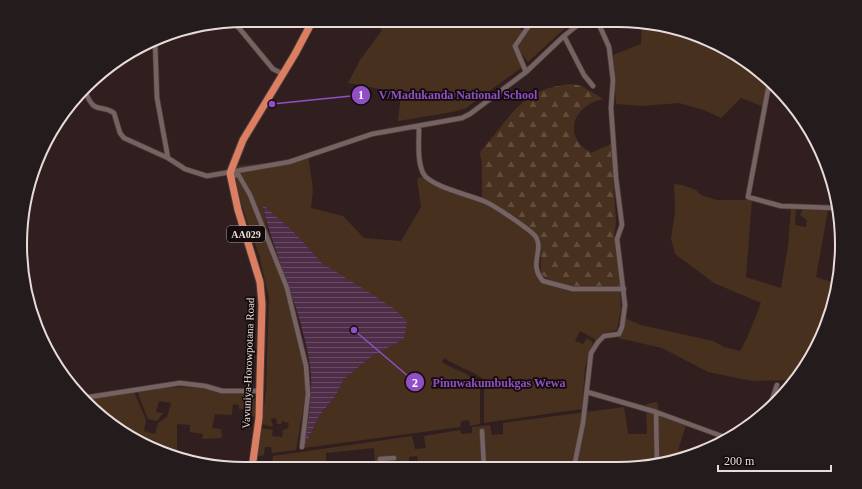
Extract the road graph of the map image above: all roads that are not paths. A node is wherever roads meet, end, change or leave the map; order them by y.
1 (238, 27) edge
2 (309, 27) edge
3 (527, 27) edge
4 (575, 27) edge
5 (601, 27) edge
6 (564, 36) junction
7 (155, 46) edge
8 (526, 72) junction
9 (283, 74) junction
10 (593, 86) dead end
11 (768, 88) edge
12 (87, 95) edge
13 (419, 127) junction
14 (168, 158) junction
15 (230, 175) junction
16 (832, 208) edge
17 (624, 289) junction
18 (777, 385) dead end
19 (260, 391) junction
20 (587, 392) junction
21 (774, 396) edge
22 (90, 397) edge
23 (656, 412) junction
24 (482, 431) dead end
25 (721, 436) edge
26 (302, 447) dead end
27 (394, 458) dead end
28 (658, 458) edge
29 (253, 462) edge
30 (380, 462) edge
31 (484, 462) edge
32 (575, 462) edge

1 - 9 street
2 - 9 highway
3 - 8 street
4 - 6 street
5 - 17 street
6 - 8 street
6 - 10 street
7 - 14 street
8 - 13 street
9 - 15 highway
11 - 16 street
12 - 14 street
13 - 15 street
13 - 17 street
14 - 15 street
15 - 19 highway, Vavuniya-Horowpotana Road / AA029
15 - 26 street
17 - 20 street
18 - 21 street
19 - 22 street
19 - 29 highway, Vavuniya-Horowpotana Road / AA029
20 - 23 street
20 - 32 street
23 - 25 street
23 - 28 street
24 - 31 street
27 - 30 street

